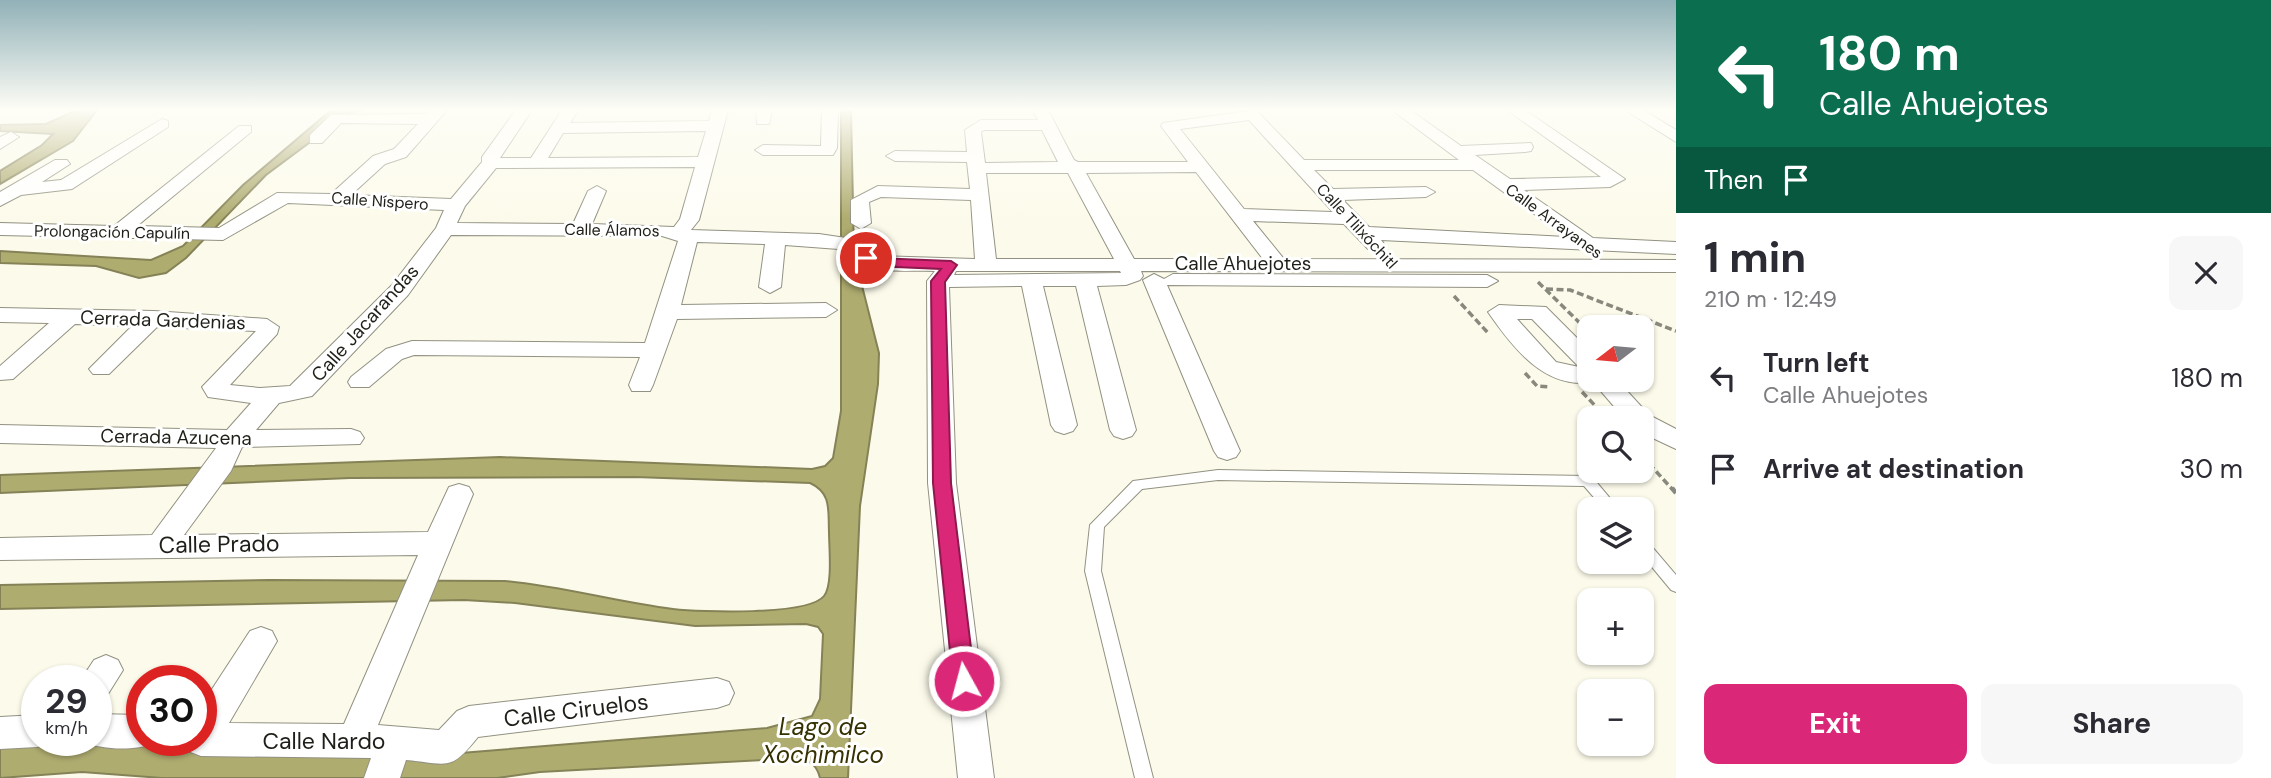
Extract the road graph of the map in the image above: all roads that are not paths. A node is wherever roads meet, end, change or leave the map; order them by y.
1 (127, 146) edge
2 (224, 146) edge
3 (406, 146) edge
4 (499, 146) edge
5 (547, 146) edge
6 (709, 146) edge
7 (830, 146) edge
8 (975, 146) edge
9 (1058, 146) edge
10 (1183, 146) edge
11 (1282, 146) edge
12 (1450, 146) edge
13 (1568, 146) edge
14 (1525, 148) dead end
15 (763, 150) dead end
16 (1455, 150) junction
17 (895, 156) dead end
18 (703, 162) junction
19 (976, 162) junction
20 (491, 163) junction
21 (61, 164) dead end
22 (535, 164) junction
23 (1300, 165) junction
24 (1475, 165) junction
25 (1074, 167) junction
26 (1198, 167) junction
27 (353, 185) junction
28 (1505, 185) junction
29 (8, 190) edge
30 (597, 191) dead end
31 (1426, 192) dead end
32 (979, 195) junction
33 (1328, 195) junction
34 (284, 197) junction
35 (337, 198) junction
36 (0, 200) edge
37 (456, 205) junction
38 (1239, 215) junction
39 (1350, 218) junction
40 (861, 223) dead end
41 (0, 229) edge
42 (445, 229) junction
43 (580, 229) junction
44 (118, 232) junction
45 (1364, 233) junction
46 (683, 235) junction
47 (775, 239) junction
48 (819, 240) joint
49 (1586, 241) junction
50 (1676, 248) edge
51 (986, 263) junction
52 (1276, 263) junction
53 (1392, 264) junction
54 (1616, 266) junction
55 (1676, 266) edge
56 (944, 273) junction
57 (1138, 274) junction
58 (1031, 280) junction
59 (1085, 280) junction
60 (1676, 281) edge
61 (1408, 282) junction
62 (1640, 282) junction
63 (770, 288) dead end
64 (826, 310) dead end
65 (0, 315) edge
66 (69, 318) junction
67 (154, 318) junction
68 (665, 319) junction
69 (654, 349) junction
70 (1577, 351) edge
71 (101, 369) dead end
72 (5, 374) dead end
73 (1577, 379) edge
74 (360, 382) dead end
75 (641, 384) dead end
76 (1615, 392) edge
77 (271, 397) junction
78 (1627, 406) edge
79 (1064, 425) dead end
80 (1654, 428) edge
81 (1124, 430) dead end
82 (0, 434) edge
83 (351, 438) dead end
84 (1676, 440) edge
85 (227, 452) junction
86 (1227, 452) dead end
87 (459, 494) dead end
88 (1602, 497) edge
89 (162, 545) junction
90 (0, 549) edge
91 (432, 556) junction
92 (1654, 559) edge
93 (1676, 586) edge
94 (261, 641) dead end
95 (717, 694) dead end
96 (217, 712) edge
97 (21, 732) edge
98 (0, 733) edge
99 (217, 739) edge
100 (354, 741) junction
101 (447, 748) joint
102 (390, 756) edge
103 (976, 778) edge
104 (1144, 778) edge

1 - 29 street
2 - 44 street
3 - 27 street
4 - 20 street, Calle Jacarandas
5 - 22 street
6 - 18 street
7 - 15 street
8 - 19 street
9 - 25 street
10 - 26 street
11 - 23 street, Calle Tlilxóchitl
12 - 16 street, Calle Arrayanes
13 - 28 street
14 - 16 street
16 - 24 street, Calle Arrayanes
17 - 19 street
18 - 22 street
18 - 46 street
19 - 25 street
19 - 32 street
20 - 22 street
20 - 37 street, Calle Jacarandas
21 - 29 street
23 - 24 street
23 - 33 street, Calle Tlilxóchitl
24 - 28 street, Calle Arrayanes
25 - 26 street
25 - 57 street
26 - 38 street
27 - 34 street
27 - 35 street
28 - 49 street, Calle Arrayanes
29 - 36 street
30 - 43 street
31 - 33 street
32 - 40 street
32 - 51 street
33 - 39 street, Calle Tlilxóchitl
34 - 35 street, Calle Níspero
34 - 44 street, Prolongación Capulín
35 - 37 street, Calle Níspero
37 - 42 street, Calle Jacarandas
38 - 39 street
38 - 52 street
39 - 45 street, Calle Tlilxóchitl
41 - 44 street, Prolongación Capulín
42 - 43 street, Calle Álamos
42 - 77 street, Calle Jacarandas
43 - 46 street, Calle Álamos
45 - 49 street
45 - 53 street, Calle Tlilxóchitl
46 - 47 street, Calle Álamos
46 - 68 street
47 - 48 street, Calle Álamos
47 - 63 street
48 - 56 street, Calle Ahuejotes
49 - 50 street
49 - 54 street, Calle Arrayanes
51 - 56 street, Calle Ahuejotes
51 - 57 street, Calle Ahuejotes
52 - 53 street, Calle Ahuejotes
52 - 57 street, Calle Ahuejotes
53 - 54 street, Calle Ahuejotes
53 - 61 street, Calle Tlilxóchitl
54 - 55 street, Calle Ahuejotes
54 - 62 street, Calle Arrayanes
56 - 58 street, Calle Ahuejotes
56 - 103 street
57 - 59 street, Calle Ahuejotes
57 - 61 street, Calle Ahuejotes
57 - 86 street
58 - 59 street, Calle Ahuejotes
58 - 79 street
59 - 81 street
60 - 62 street, Calle Ahuejotes
61 - 62 street, Calle Ahuejotes
64 - 68 street
65 - 66 street, Cerrada Gardenias
66 - 67 street, Cerrada Gardenias
66 - 72 street
67 - 71 street
67 - 77 street, Cerrada Gardenias
68 - 69 street
69 - 74 street
69 - 75 street
70 - 73 street
76 - 78 street
77 - 85 street
80 - 84 street
82 - 85 street, Cerrada Azucena
83 - 85 street, Cerrada Azucena
85 - 89 street
87 - 91 street
88 - 104 lane
89 - 90 street, Calle Prado
89 - 91 street, Calle Prado
91 - 100 street
92 - 93 lane
94 - 96 street
95 - 101 street, Calle Ciruelos
97 - 98 street
99 - 100 street, Calle Nardo
100 - 102 street, Calle Nardo
101 - 102 street, Calle Nardo

